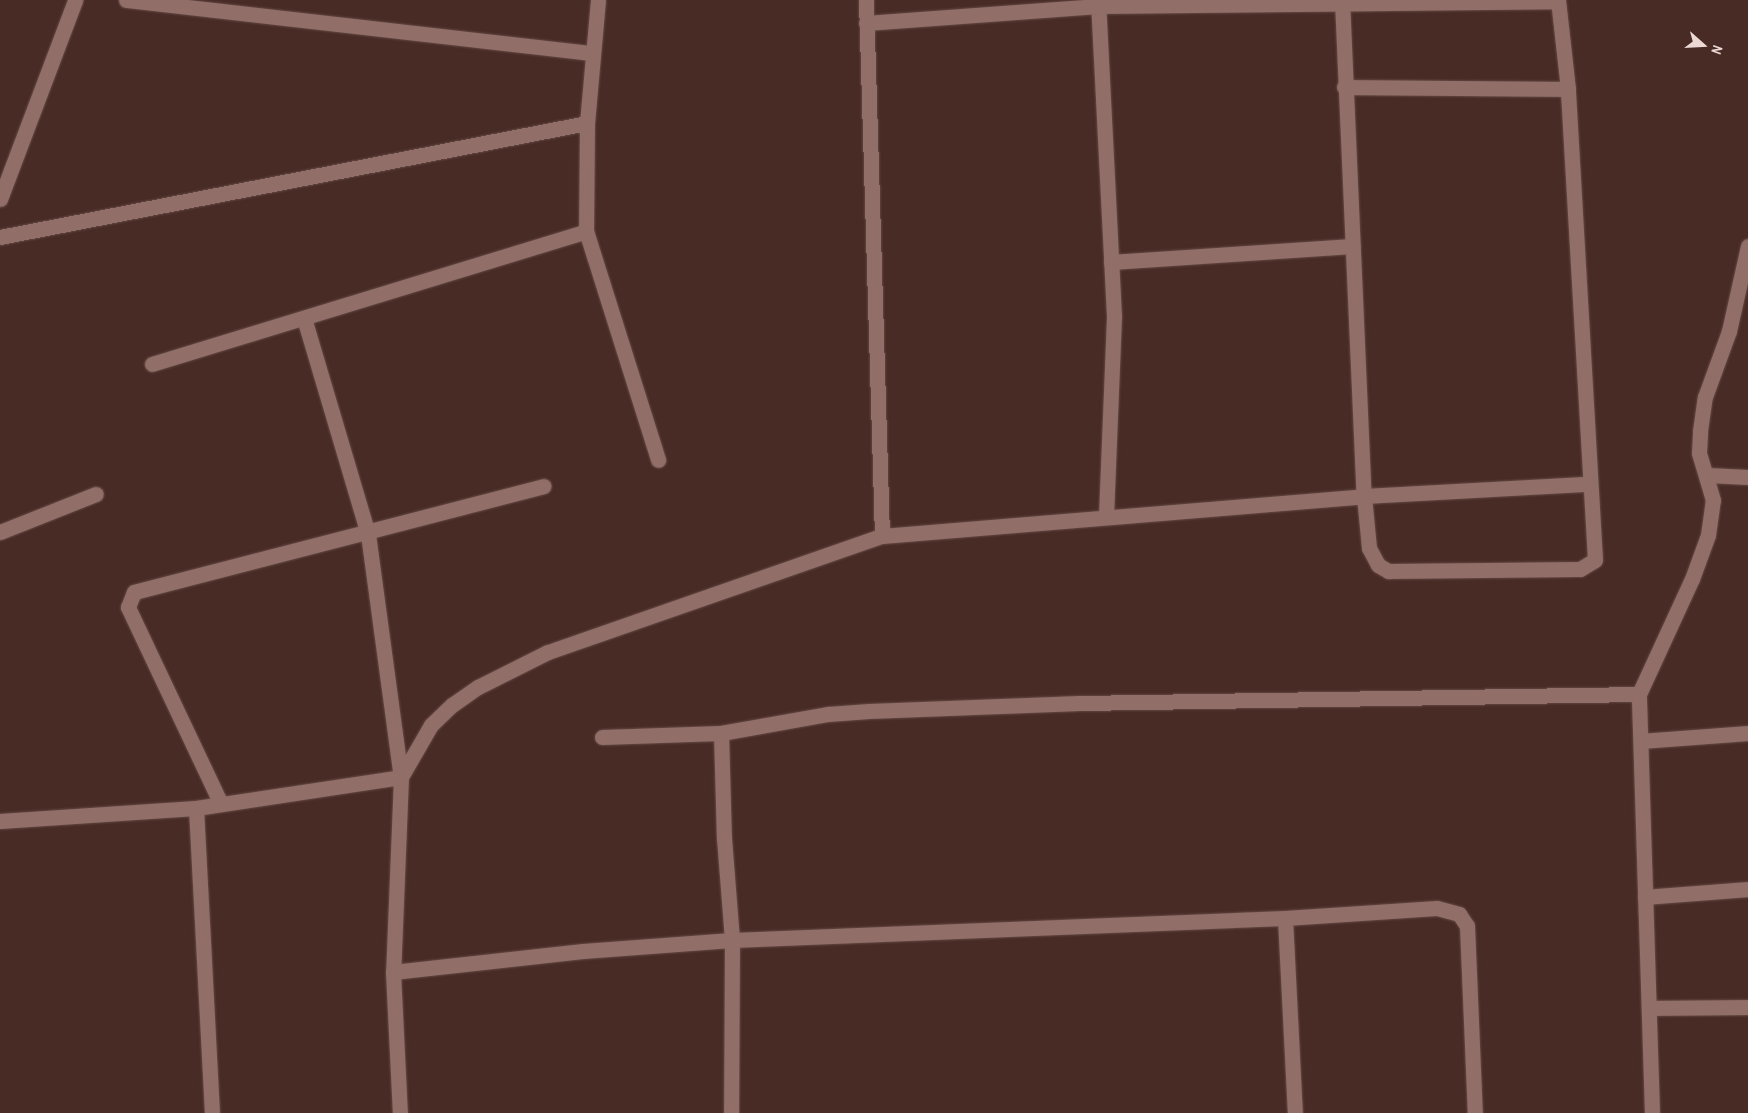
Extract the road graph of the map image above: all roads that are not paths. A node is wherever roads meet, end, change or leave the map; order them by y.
1 (75, 0) edge
2 (126, 0) edge
3 (598, 0) edge
4 (866, 0) edge
5 (1558, 0) edge
6 (1342, 1) edge
7 (1098, 3) edge
8 (866, 23) junction
9 (591, 53) junction
10 (1344, 88) junction
11 (1568, 89) junction
12 (587, 123) junction
13 (0, 199) edge
14 (586, 231) junction
15 (0, 237) edge
16 (1352, 246) junction
17 (1748, 246) edge
18 (1111, 262) junction
19 (304, 318) junction
20 (152, 364) dead end
21 (658, 460) dead end
22 (1708, 475) junction
23 (1748, 477) edge
24 (1589, 484) junction
25 (542, 486) dead end
26 (96, 494) dead end
27 (1364, 496) junction
28 (1106, 517) junction
29 (0, 532) edge
30 (368, 534) junction
31 (882, 536) junction
32 (1639, 694) junction
33 (721, 733) junction
34 (1748, 733) edge
35 (602, 737) dead end
36 (1641, 741) junction
37 (401, 777) junction
38 (221, 804) junction
39 (196, 808) junction
40 (0, 821) edge
41 (1748, 890) edge
42 (1646, 897) junction
43 (1285, 918) junction
44 (732, 940) junction
45 (393, 972) junction
46 (1748, 1007) edge
47 (1649, 1008) junction
48 (212, 1113) edge
49 (400, 1113) edge
50 (730, 1113) edge
51 (1295, 1113) edge
52 (1474, 1113) edge
53 (1652, 1113) edge

1 - 13 street
2 - 9 street
3 - 9 street
4 - 8 street
5 - 6 street
5 - 11 street
6 - 7 street
6 - 10 street
7 - 8 street
7 - 18 street
8 - 31 street
9 - 12 street
10 - 11 street
10 - 16 street
11 - 24 street
12 - 14 street
12 - 15 street
14 - 19 street
14 - 21 street
16 - 18 street
16 - 27 street
17 - 22 street
18 - 28 street
19 - 20 street
19 - 30 street
22 - 23 street
22 - 32 street
24 - 27 street
24 - 27 street
25 - 30 street
26 - 29 street
27 - 28 street
28 - 31 street
30 - 37 street
30 - 38 street
31 - 37 street
32 - 33 street
32 - 36 street
33 - 35 street
33 - 44 street
34 - 36 street
36 - 42 street
37 - 38 street
37 - 45 street
38 - 39 street
39 - 40 street
39 - 48 street
41 - 42 street
42 - 47 street
43 - 44 street
43 - 51 street
43 - 52 street
44 - 45 street
44 - 50 street
45 - 49 street
46 - 47 street
47 - 53 street

